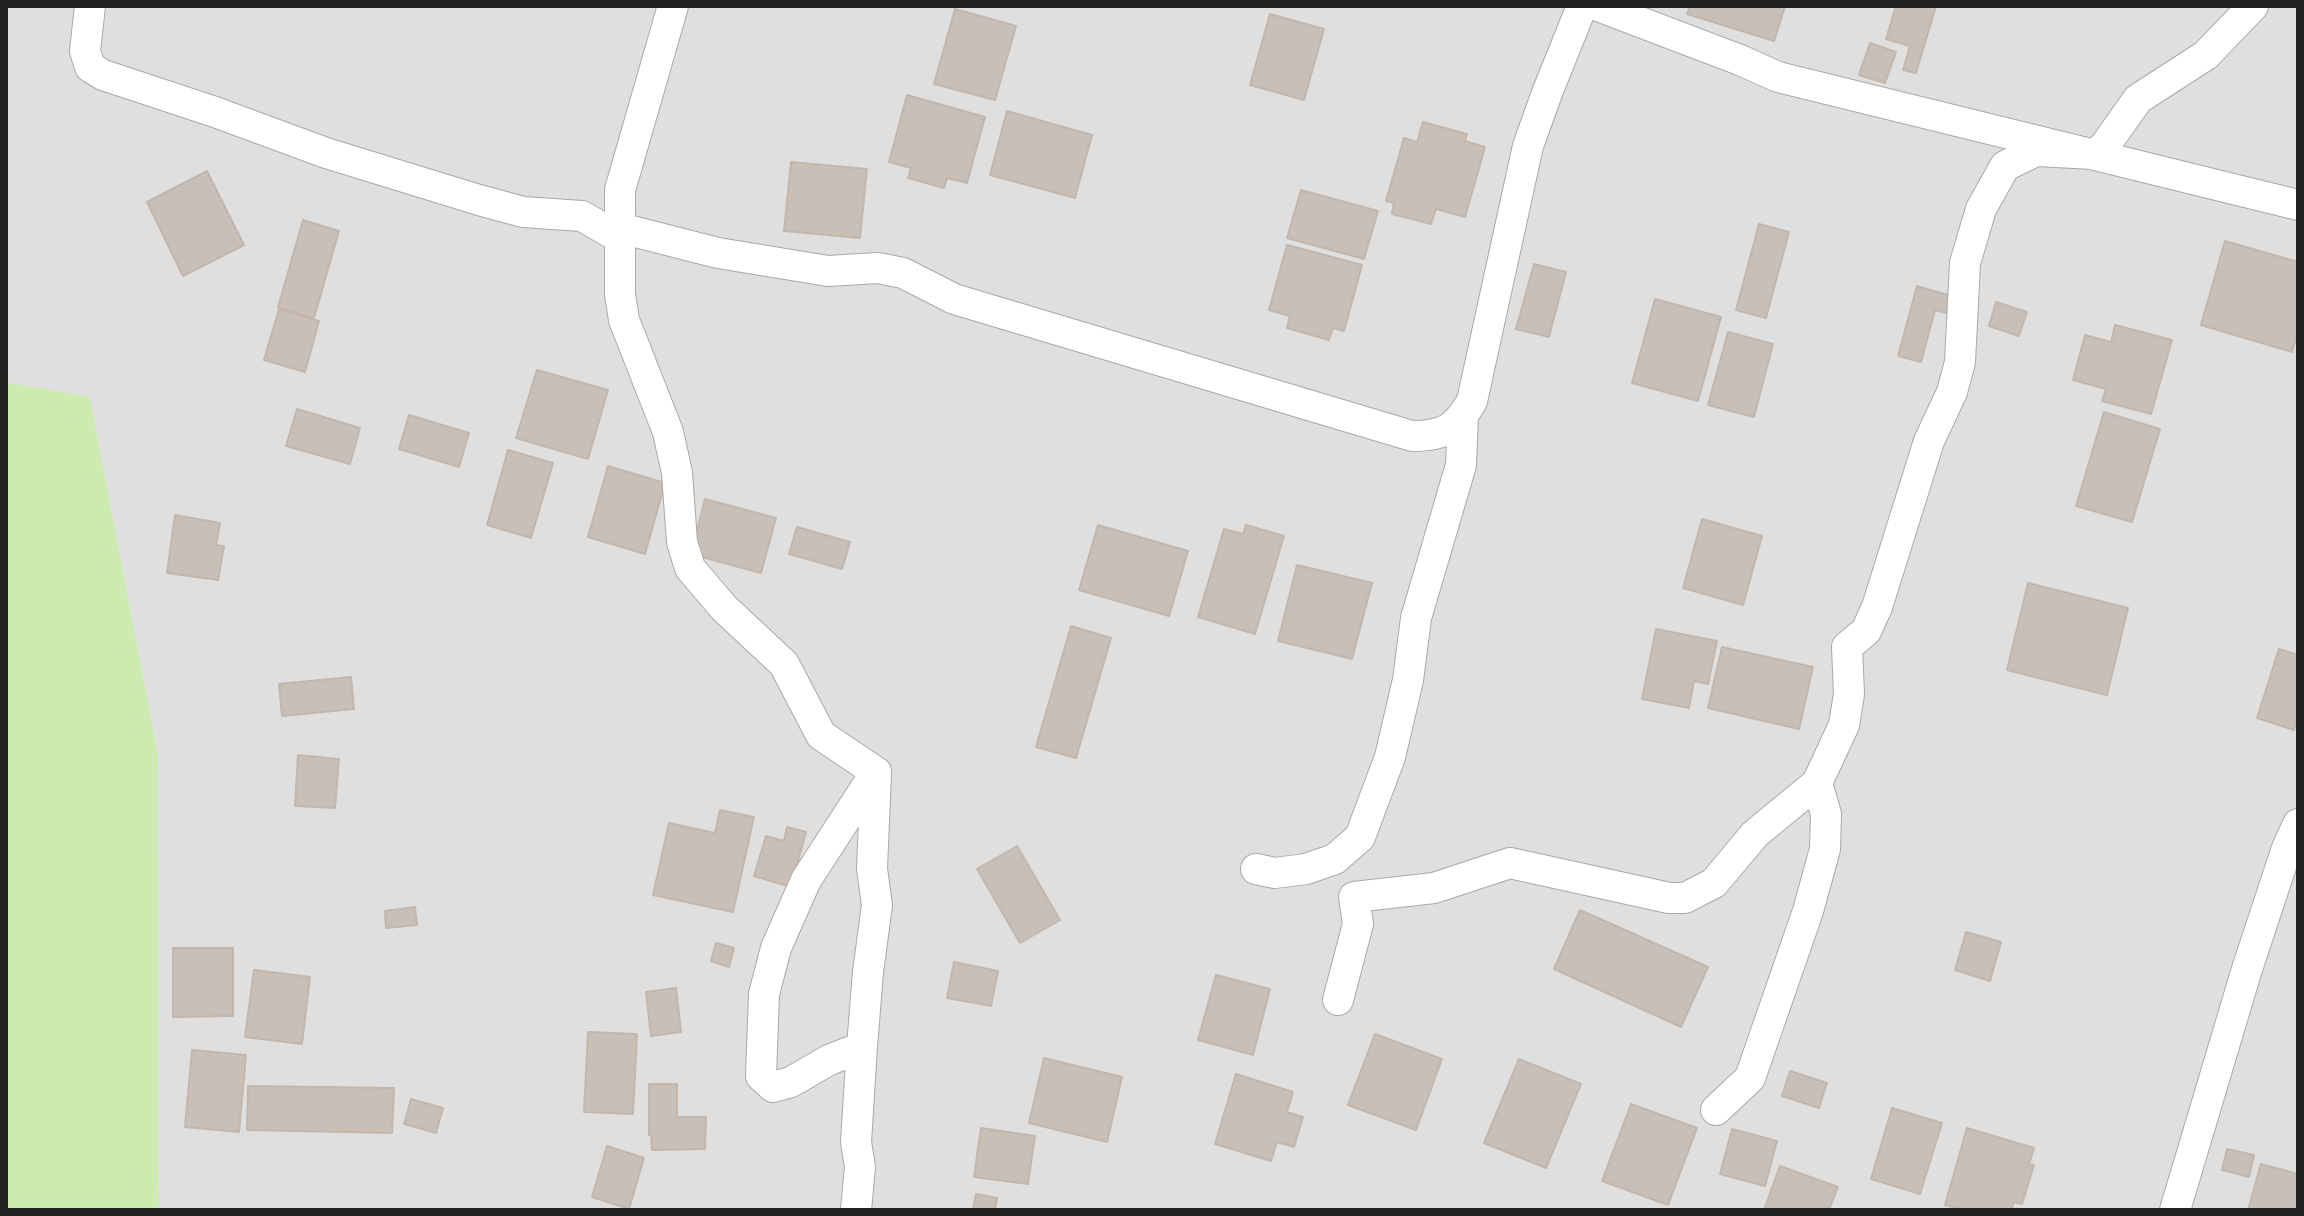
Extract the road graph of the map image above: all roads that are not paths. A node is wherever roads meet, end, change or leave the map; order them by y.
1 (90, 6) edge
2 (673, 6) edge
3 (1582, 6) edge
4 (1598, 6) edge
5 (2253, 6) edge
6 (2094, 154) junction
7 (620, 190) junction
8 (2298, 205) edge
9 (582, 216) junction
10 (620, 233) junction
11 (1463, 416) junction
12 (876, 772) junction
13 (1817, 783) junction
14 (2298, 824) edge
15 (1360, 837) junction
16 (1256, 869) dead end
17 (1354, 897) junction
18 (1338, 1000) dead end
19 (862, 1047) junction
20 (1716, 1110) dead end
21 (856, 1210) edge
22 (2175, 1210) edge

1 - 9 street
2 - 7 street
3 - 11 street
4 - 6 street
5 - 6 street
6 - 8 street
6 - 13 street
7 - 9 street
7 - 10 street
9 - 10 street
10 - 11 street
10 - 12 street
11 - 15 street
12 - 19 street
12 - 19 street
13 - 17 street
13 - 20 street
14 - 22 street
15 - 16 street
15 - 17 street
17 - 18 street
19 - 21 street

